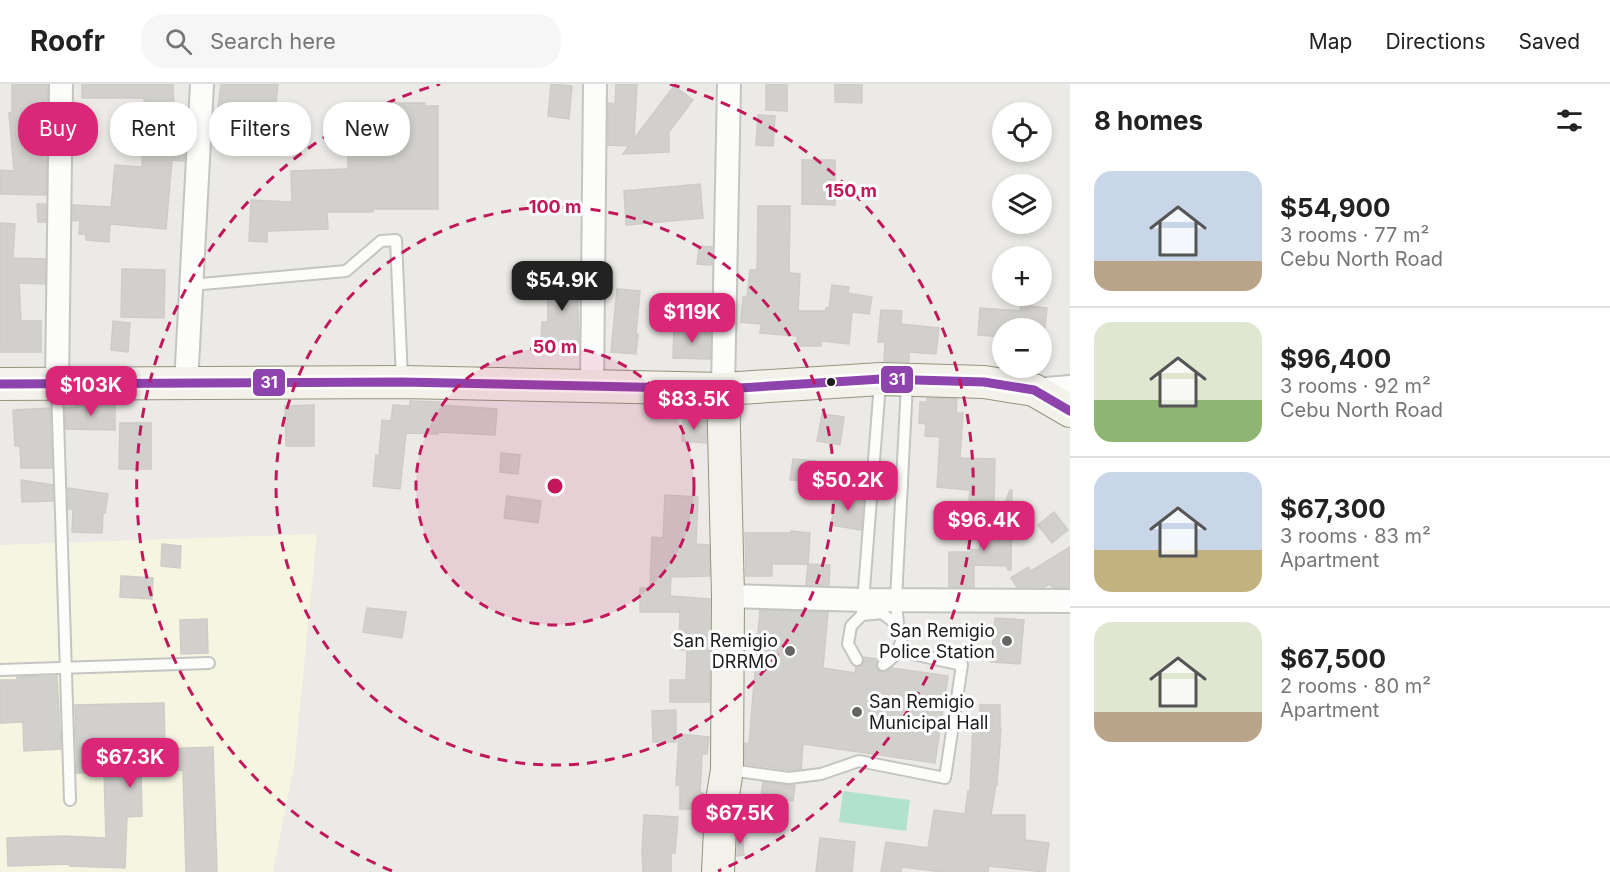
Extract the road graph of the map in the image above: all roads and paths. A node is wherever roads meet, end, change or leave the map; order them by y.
1 (61, 84) edge
2 (202, 84) edge
3 (595, 84) edge
4 (729, 84) edge
5 (191, 285) junction
6 (894, 380) junction
7 (402, 382) junction
8 (0, 384) edge
9 (57, 384) junction
10 (186, 384) junction
11 (592, 387) junction
12 (1070, 387) edge
13 (723, 389) junction
14 (1034, 390) junction
15 (1070, 411) edge
16 (872, 486) junction
17 (902, 487) junction
18 (728, 596) junction
19 (896, 600) junction
20 (1070, 602) edge
21 (862, 607) junction
22 (898, 626) junction
23 (899, 651) junction
24 (857, 660) dead end
25 (209, 663) dead end
26 (883, 665) dead end
27 (66, 668) junction
28 (0, 670) edge
29 (727, 770) junction
30 (70, 800) dead end
31 (718, 872) edge

1 - 9 street
2 - 5 street
3 - 11 street
4 - 13 street
5 - 7 lane
5 - 10 street
6 - 13 main road
6 - 14 main road
6 - 16 lane
6 - 17 lane
7 - 10 main road
7 - 11 main road
8 - 9 main road
9 - 10 main road
9 - 27 lane
11 - 13 main road
12 - 14 street
13 - 18 main road
14 - 15 main road
16 - 17 lane
16 - 21 lane
17 - 19 lane
18 - 21 street
18 - 29 main road
19 - 20 street
19 - 21 street
19 - 22 lane
21 - 22 lane
21 - 24 lane
22 - 23 lane
23 - 26 lane
23 - 29 lane
25 - 27 lane
27 - 28 lane
27 - 30 lane
29 - 31 main road

